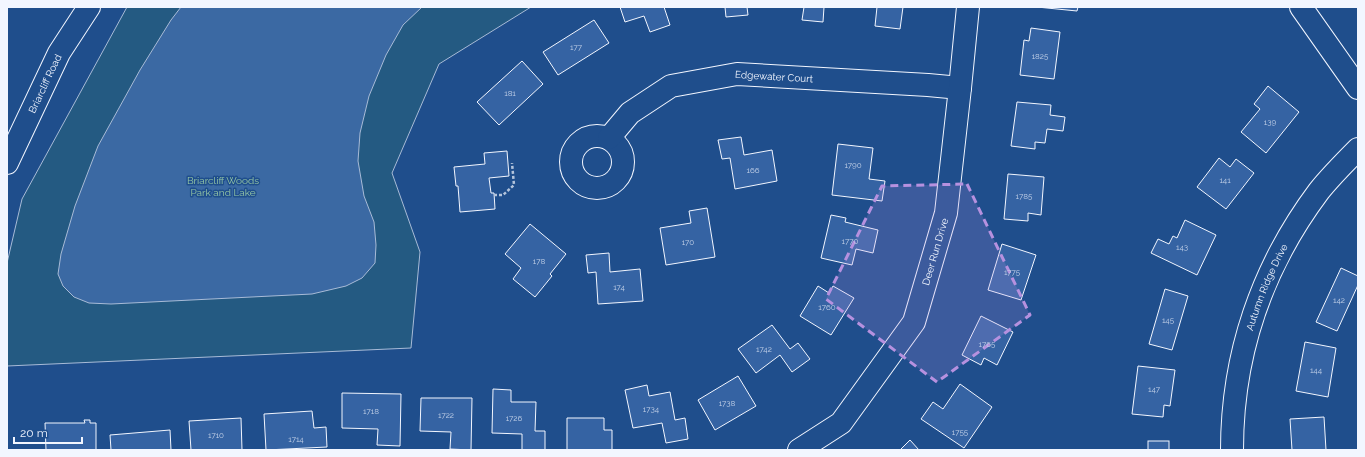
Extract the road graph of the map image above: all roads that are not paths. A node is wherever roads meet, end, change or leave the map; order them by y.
1 (89, 7) edge
2 (968, 7) edge
3 (1301, 7) edge
4 (960, 88) junction
5 (1358, 88) edge
6 (609, 138) dead end
7 (1358, 148) edge
8 (7, 163) edge
9 (799, 450) edge
10 (1232, 450) edge

1 - 8 street, Briarcliff Road
2 - 4 street, Deer Run Drive
3 - 5 street
4 - 6 street, Edgewater Court
4 - 9 street, Deer Run Drive
7 - 10 street, Autumn Ridge Drive

